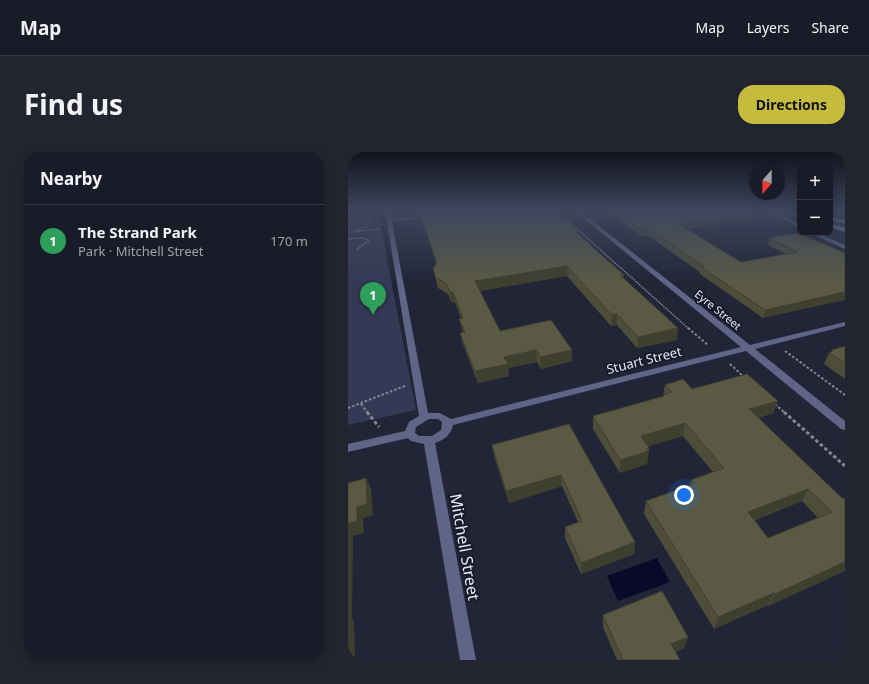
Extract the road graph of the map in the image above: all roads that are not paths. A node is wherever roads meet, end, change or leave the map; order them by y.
1 (392, 235) edge
2 (607, 235) edge
3 (819, 236) edge
4 (845, 247) edge
5 (845, 324) edge
6 (749, 348) junction
7 (424, 417) junction
8 (449, 423) junction
9 (845, 426) edge
10 (410, 434) junction
11 (429, 441) junction
12 (348, 448) edge
13 (468, 660) edge

1 - 7 street
2 - 6 street, Eyre Street
3 - 4 street
5 - 6 street, Stuart Street
6 - 8 street, Stuart Street
6 - 9 street, Eyre Street
7 - 8 street
7 - 10 street
8 - 11 street
10 - 11 street
10 - 12 street
11 - 13 street, Mitchell Street

